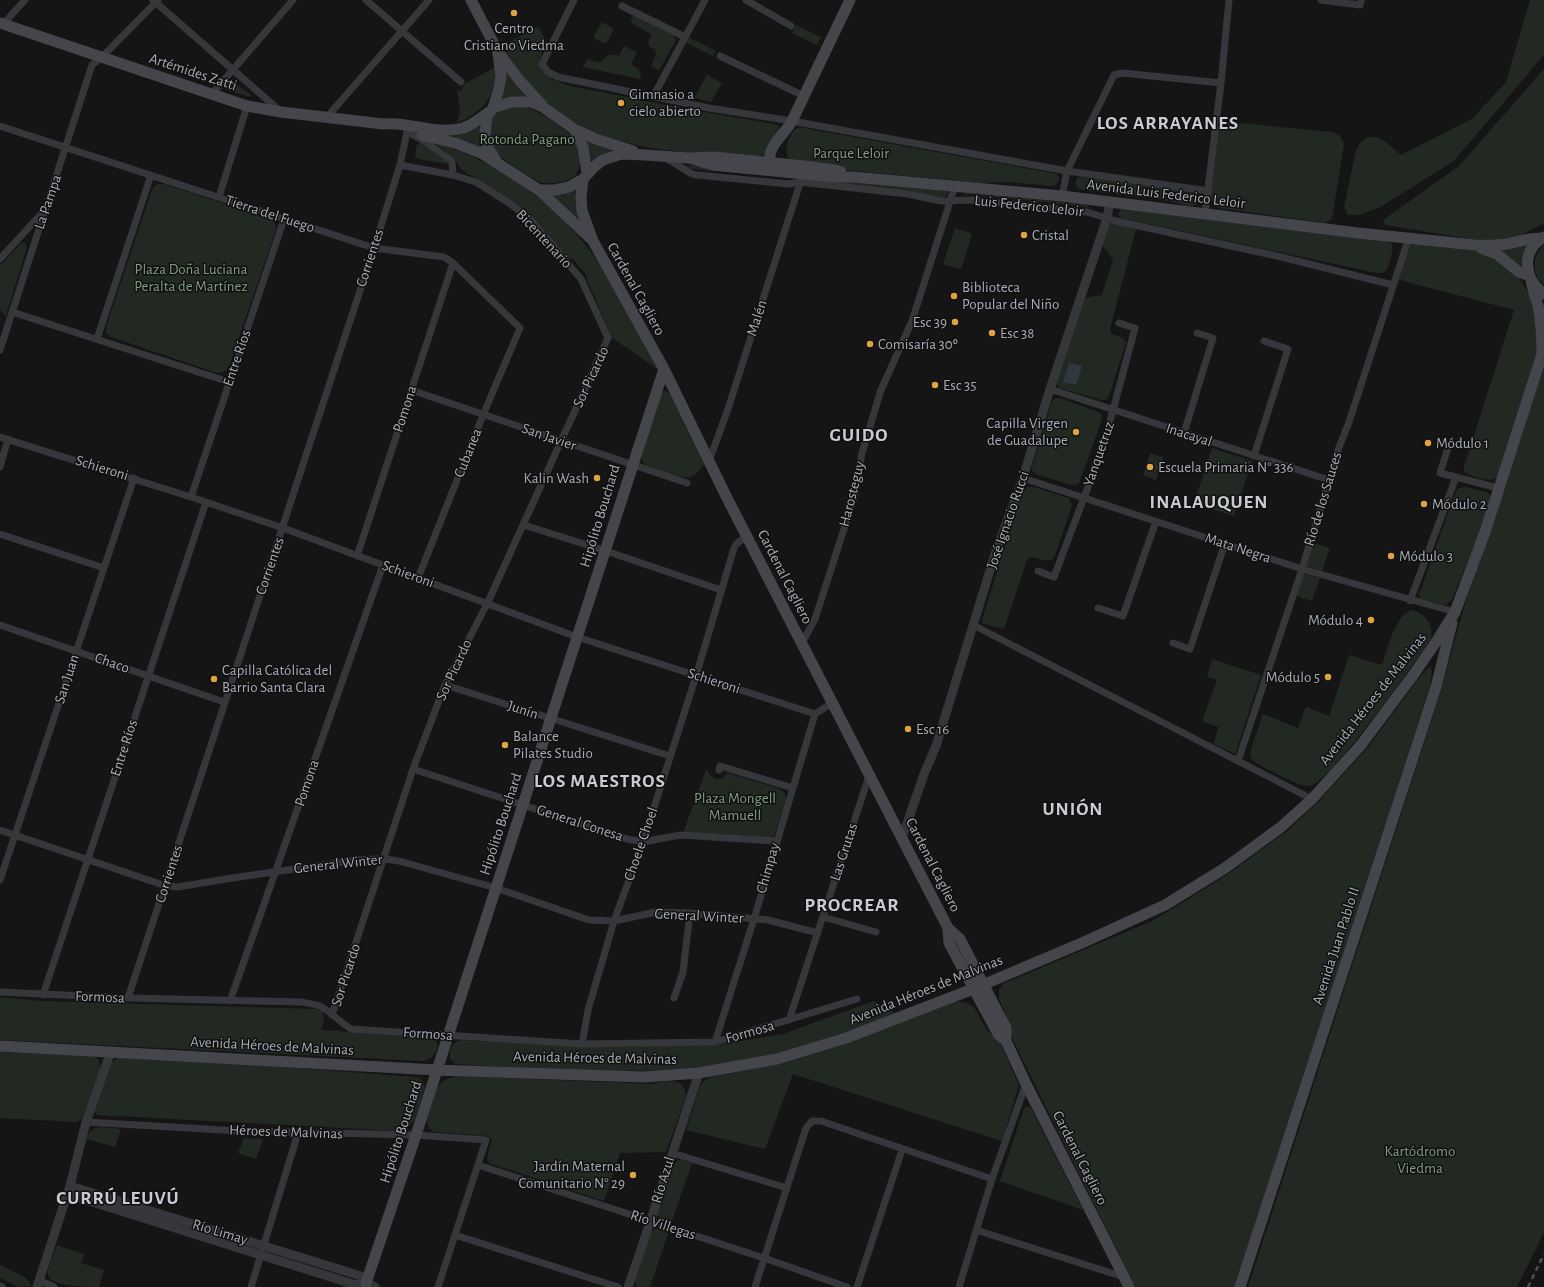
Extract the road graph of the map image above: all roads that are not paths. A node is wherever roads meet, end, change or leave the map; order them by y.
1 (25, 0) edge
2 (293, 0) edge
3 (366, 0) edge
4 (429, 0) edge
5 (471, 0) edge
6 (574, 0) edge
7 (704, 0) edge
8 (746, 0) edge
9 (850, 0) edge
10 (1229, 0) edge
11 (1321, 0) edge
12 (155, 1) edge
13 (1360, 2) edge
14 (622, 6) dead end
15 (2, 24) edge
16 (791, 26) dead end
17 (402, 31) junction
18 (684, 37) junction
19 (498, 52) junction
20 (720, 56) dead end
21 (102, 57) junction
22 (233, 70) junction
23 (461, 82) dead end
24 (1221, 83) junction
25 (212, 94) junction
26 (804, 96) junction
27 (653, 97) junction
28 (247, 106) junction
29 (543, 107) junction
30 (491, 110) junction
31 (281, 112) junction
32 (326, 118) junction
33 (383, 124) junction
34 (789, 125) junction
35 (0, 126) edge
36 (574, 129) junction
37 (407, 132) junction
38 (67, 147) junction
39 (646, 154) junction
40 (664, 156) junction
41 (498, 163) junction
42 (400, 165) junction
43 (768, 166) junction
44 (1068, 172) junction
45 (453, 174) junction
46 (151, 175) junction
47 (585, 176) junction
48 (853, 177) junction
49 (802, 178) junction
50 (955, 186) junction
51 (539, 190) junction
52 (1209, 191) junction
53 (1062, 196) junction
54 (219, 198) junction
55 (951, 201) junction
56 (1110, 202) junction
57 (44, 210) junction
58 (1205, 213) junction
59 (1107, 218) junction
60 (284, 219) junction
61 (1409, 237) junction
62 (1543, 238) edge
63 (593, 241) junction
64 (1475, 245) junction
65 (374, 248) junction
66 (0, 259) edge
67 (453, 263) junction
68 (1530, 278) junction
69 (1393, 285) junction
70 (1544, 294) edge
71 (12, 312) junction
72 (1119, 323) dead end
73 (520, 328) joint
74 (1197, 333) dead end
75 (608, 338) joint
76 (97, 339) junction
77 (1264, 341) dead end
78 (0, 350) edge
79 (1543, 351) edge
80 (664, 369) junction
81 (229, 382) junction
82 (1050, 389) junction
83 (412, 390) junction
84 (1113, 410) junction
85 (483, 415) junction
86 (1184, 433) junction
87 (0, 437) edge
88 (8, 439) junction
89 (561, 442) junction
90 (1448, 448) dead end
91 (1254, 456) junction
92 (710, 461) junction
93 (632, 465) junction
94 (0, 467) edge
95 (1456, 477) junction
96 (134, 478) junction
97 (1022, 478) junction
98 (1329, 480) junction
99 (687, 483) dead end
100 (1498, 488) junction
101 (191, 497) junction
102 (1083, 498) junction
103 (206, 502) junction
104 (1156, 521) junction
105 (524, 526) junction
106 (283, 528) junction
107 (0, 534) edge
108 (747, 538) junction
109 (1225, 543) junction
110 (606, 551) junction
111 (357, 556) junction
112 (382, 565) junction
113 (104, 568) junction
114 (1302, 569) junction
115 (1038, 571) dead end
116 (418, 578) junction
117 (721, 590) junction
118 (1410, 601) junction
119 (487, 604) junction
120 (1098, 608) dead end
121 (1455, 612) junction
122 (973, 625) junction
123 (0, 626) edge
124 (578, 637) junction
125 (802, 643) junction
126 (1173, 643) dead end
127 (76, 651) junction
128 (148, 676) junction
129 (696, 676) junction
130 (445, 685) junction
131 (224, 702) junction
132 (832, 703) junction
133 (815, 714) junction
134 (551, 719) junction
135 (670, 756) junction
136 (1238, 761) junction
137 (413, 769) junction
138 (719, 770) dead end
139 (869, 776) junction
140 (793, 788) junction
141 (1312, 799) junction
142 (523, 804) junction
143 (0, 830) edge
144 (15, 835) junction
145 (902, 838) junction
146 (776, 841) junction
147 (643, 842) junction
148 (384, 858) junction
149 (88, 860) junction
150 (276, 871) junction
151 (0, 880) edge
152 (166, 886) junction
153 (496, 888) junction
154 (690, 913) junction
155 (823, 917) junction
156 (754, 919) junction
157 (614, 921) junction
158 (948, 928) junction
159 (876, 932) dead end
160 (818, 933) junction
161 (984, 985) junction
162 (973, 989) junction
163 (0, 992) edge
164 (42, 995) junction
165 (128, 998) junction
166 (674, 998) dead end
167 (857, 999) dead end
168 (230, 1001) junction
169 (332, 1015) junction
170 (789, 1020) junction
171 (448, 1035) junction
172 (1006, 1041) junction
173 (715, 1042) junction
174 (582, 1044) junction
175 (0, 1046) edge
176 (111, 1052) junction
177 (436, 1070) junction
178 (699, 1073) junction
179 (1026, 1084) junction
180 (86, 1122) junction
181 (298, 1133) junction
182 (416, 1136) junction
183 (902, 1150) junction
184 (672, 1153) junction
185 (478, 1165) junction
186 (992, 1179) junction
187 (787, 1188) junction
188 (68, 1190) junction
189 (166, 1215) junction
190 (651, 1222) junction
191 (163, 1225) junction
192 (976, 1230) junction
193 (455, 1236) junction
194 (265, 1245) junction
195 (262, 1255) junction
196 (764, 1258) junction
197 (1126, 1282) edge
198 (38, 1283) edge
199 (369, 1286) edge
200 (54, 1287) edge
201 (251, 1287) edge
202 (438, 1287) edge
203 (618, 1287) edge
204 (628, 1287) edge
205 (755, 1287) edge
206 (846, 1287) edge
207 (857, 1287) edge
208 (959, 1287) edge
209 (1240, 1287) edge

1 - 15 street
2 - 22 street
3 - 17 street
4 - 17 street
5 - 19 main road
6 - 27 street
7 - 18 street
8 - 16 street
9 - 26 main road
10 - 24 street
11 - 13 street
12 - 21 street, La Pampa
12 - 22 street
14 - 18 street
15 - 21 main road, Artémides Zatti
17 - 23 street
17 - 32 street
18 - 27 street
19 - 29 main road
19 - 30 main road
20 - 26 street
21 - 25 main road, Artémides Zatti
21 - 38 street, La Pampa
22 - 25 street
22 - 31 street
24 - 44 street
24 - 52 street
25 - 28 main road, Artémides Zatti
26 - 34 main road
27 - 34 street
28 - 31 main road, Artémides Zatti
28 - 54 street
29 - 30 main road
29 - 36 main road
30 - 33 main road, Artémides Zatti
30 - 41 main road
31 - 32 main road, Artémides Zatti
32 - 33 main road, Artémides Zatti
33 - 37 main road, Artémides Zatti
34 - 43 main road
34 - 44 street
35 - 38 street, Tierra del Fuego
36 - 39 main road, Avenida Luis Federico Leloir
36 - 47 main road
37 - 41 main road, Artémides Zatti
37 - 42 street, Corrientes
37 - 45 street
38 - 46 street, Tierra del Fuego
38 - 57 street, La Pampa
39 - 40 main road, Avenida Luis Federico Leloir
39 - 47 main road, Avenida Luis Federico Leloir
40 - 43 main road, Avenida Luis Federico Leloir
40 - 49 street, Luis Federico Leloir
41 - 51 main road
42 - 45 street, Bicentenario
42 - 65 street, Corrientes
43 - 48 main road, Avenida Luis Federico Leloir
43 - 49 main road, Avenida Luis Federico Leloir
44 - 52 street
44 - 53 street
45 - 75 street, Bicentenario
46 - 54 street, Tierra del Fuego
46 - 76 street
47 - 51 main road
47 - 63 main road, Cardenal Cagliero
48 - 49 main road, Avenida Luis Federico Leloir
48 - 50 main road, Avenida Luis Federico Leloir
49 - 55 street, Luis Federico Leloir
49 - 92 street, Malén
50 - 53 main road, Avenida Luis Federico Leloir
50 - 55 street, Harosteguy
51 - 63 main road, Cardenal Cagliero
52 - 58 street
53 - 56 main road, Avenida Luis Federico Leloir
54 - 60 street, Tierra del Fuego
55 - 59 street, Luis Federico Leloir
55 - 125 street, Harosteguy
56 - 58 main road, Avenida Luis Federico Leloir
56 - 59 street, José Ignacio Rucci
57 - 66 street
57 - 71 street, La Pampa
58 - 61 main road, Avenida Luis Federico Leloir
59 - 69 street, Luis Federico Leloir
59 - 82 street, José Ignacio Rucci
60 - 65 street, Tierra del Fuego
60 - 81 street, Entre Ríos
61 - 64 main road, Avenida Luis Federico Leloir
61 - 69 street, Río de los Sauces
62 - 64 main road, Avenida Luis Federico Leloir
62 - 68 main road, Avenida Héroes de Malvinas
63 - 80 main road, Cardenal Cagliero
64 - 68 main road, Avenida Luis Federico Leloir
65 - 67 street, Tierra del Fuego
65 - 106 street, Corrientes
67 - 73 street, Tierra del Fuego
67 - 83 street, Pomona
68 - 70 main road, Avenida Luis Federico Leloir
68 - 79 main road, Avenida Héroes de Malvinas
69 - 98 street, Río de los Sauces
71 - 76 street
71 - 78 street, La Pampa
72 - 84 street, Yanquetruz
73 - 85 street, Cubanea
74 - 86 street
75 - 89 street, Sor Picardo
76 - 81 street
77 - 91 street
79 - 100 main road, Avenida Héroes de Malvinas
80 - 92 main road, Cardenal Cagliero
80 - 93 main road, Hipólito Bouchard
81 - 101 street, Entre Ríos
82 - 84 street, Inacayal
82 - 97 street, José Ignacio Rucci
83 - 85 street, San Javier
83 - 111 street, Pomona
84 - 86 street, Inacayal
84 - 102 street, Yanquetruz
85 - 89 street, San Javier
85 - 116 street, Cubanea
86 - 91 street, Inacayal
87 - 88 street, Schieroni
88 - 94 street
88 - 96 street, Schieroni
89 - 93 street, San Javier
89 - 105 street, Sor Picardo
90 - 95 street
91 - 98 street, Inacayal
92 - 108 main road, Cardenal Cagliero
93 - 99 street, San Javier
93 - 110 main road, Hipólito Bouchard
95 - 100 street
95 - 118 street
96 - 101 street, Schieroni
96 - 113 street, San Juan
97 - 102 street, Mata Negra
97 - 122 street, José Ignacio Rucci
98 - 114 street, Río de los Sauces
100 - 121 main road, Avenida Héroes de Malvinas
101 - 103 street, Schieroni
102 - 104 street, Mata Negra
102 - 115 street, Yanquetruz
103 - 106 street, Schieroni
103 - 128 street, Entre Ríos
104 - 109 street, Mata Negra
104 - 120 street
105 - 110 street
105 - 119 street, Sor Picardo
106 - 111 street, Schieroni
106 - 131 street, Corrientes
107 - 113 street
108 - 117 street, Choele Choel
108 - 125 main road, Cardenal Cagliero
109 - 114 street, Mata Negra
109 - 126 street
110 - 117 street
110 - 124 main road, Hipólito Bouchard
111 - 112 street, Schieroni
112 - 116 street, Schieroni
112 - 150 street, Pomona
113 - 127 street, San Juan
114 - 118 street, Mata Negra
114 - 136 street, Río de los Sauces
116 - 119 street, Schieroni
117 - 129 street, Choele Choel
118 - 121 street, Mata Negra
119 - 124 street, Schieroni
119 - 130 street, Sor Picardo
121 - 141 main road, Avenida Héroes de Malvinas
121 - 209 main road, Avenida Juan Pablo II
122 - 136 street
122 - 145 street, José Ignacio Rucci
123 - 127 street, Chaco
124 - 129 street, Schieroni
124 - 134 main road, Hipólito Bouchard
125 - 132 main road, Cardenal Cagliero
127 - 128 street, Chaco
127 - 144 street, San Juan
128 - 131 street, Chaco
128 - 149 street, Entre Ríos
129 - 133 street, Schieroni
129 - 135 street, Choele Choel
130 - 134 street, Junín
130 - 137 street, Sor Picardo
131 - 152 street, Corrientes
132 - 133 street
132 - 139 main road, Cardenal Cagliero
133 - 140 street, Chimpay
134 - 135 street, Junín
134 - 142 main road, Hipólito Bouchard
135 - 147 street, Choele Choel
136 - 141 street
137 - 142 street, General Conesa
137 - 148 street, Sor Picardo
138 - 140 street
139 - 145 main road, Cardenal Cagliero
139 - 155 street, Las Grutas
140 - 146 street, Chimpay
141 - 161 main road, Avenida Héroes de Malvinas
142 - 147 street, General Conesa
142 - 153 main road, Hipólito Bouchard
143 - 144 street, General Winter
144 - 149 street, General Winter
144 - 151 street, San Juan
145 - 158 main road, Cardenal Cagliero
146 - 147 street, General Conesa
146 - 156 street, Chimpay
147 - 157 street, Choele Choel
148 - 150 street, General Winter
148 - 153 street, General Winter
148 - 169 street, Sor Picardo
149 - 152 street, General Winter
149 - 164 street, Entre Ríos
150 - 152 street, General Winter
150 - 168 street, Pomona
152 - 165 street, Corrientes
153 - 157 street, General Winter
153 - 171 main road, Hipólito Bouchard
154 - 156 street, General Winter
154 - 157 street, General Winter
154 - 166 street
155 - 159 street
155 - 160 street, Las Grutas
156 - 160 street, General Winter
156 - 173 street, Chimpay
157 - 174 street, Choele Choel
158 - 161 main road, Cardenal Cagliero
158 - 162 main road, Cardenal Cagliero
160 - 170 street, Las Grutas
161 - 162 main road, Avenida Héroes de Malvinas
161 - 172 main road, Cardenal Cagliero
162 - 172 main road, Cardenal Cagliero
162 - 178 main road, Avenida Héroes de Malvinas
163 - 164 street, Formosa
164 - 165 street, Formosa
165 - 168 street, Formosa
167 - 170 street, Formosa
168 - 169 street, Formosa
169 - 171 street, Formosa
170 - 173 street, Formosa
171 - 174 street, Formosa
171 - 177 main road, Hipólito Bouchard
172 - 179 main road, Cardenal Cagliero
173 - 174 street, Formosa
175 - 176 main road, Avenida Héroes de Malvinas
176 - 177 main road, Avenida Héroes de Malvinas
176 - 180 street
177 - 178 main road, Avenida Héroes de Malvinas
177 - 182 main road, Hipólito Bouchard
178 - 184 street, Río Azul
179 - 186 street
179 - 197 main road, Cardenal Cagliero
180 - 181 street, Héroes de Malvinas
180 - 188 street
181 - 182 street, Héroes de Malvinas
181 - 194 street
182 - 185 street, Héroes de Malvinas
182 - 199 main road, Hipólito Bouchard
183 - 186 street
183 - 187 street
183 - 207 street
184 - 187 street
184 - 190 street, Río Azul
185 - 190 street, Río Villegas
185 - 193 street
186 - 192 street
187 - 196 street
188 - 189 street, Río Limay
188 - 191 street, Río Limay
188 - 198 street
189 - 191 street
189 - 194 street, Río Limay
190 - 196 street, Río Villegas
190 - 204 street, Río Azul
191 - 195 street, Río Limay
192 - 197 street
192 - 208 street
193 - 202 street
193 - 203 street
194 - 195 street
194 - 199 street, Río Limay
195 - 199 street, Río Limay
195 - 201 street
196 - 205 street
196 - 206 street, Río Villegas
198 - 200 street

